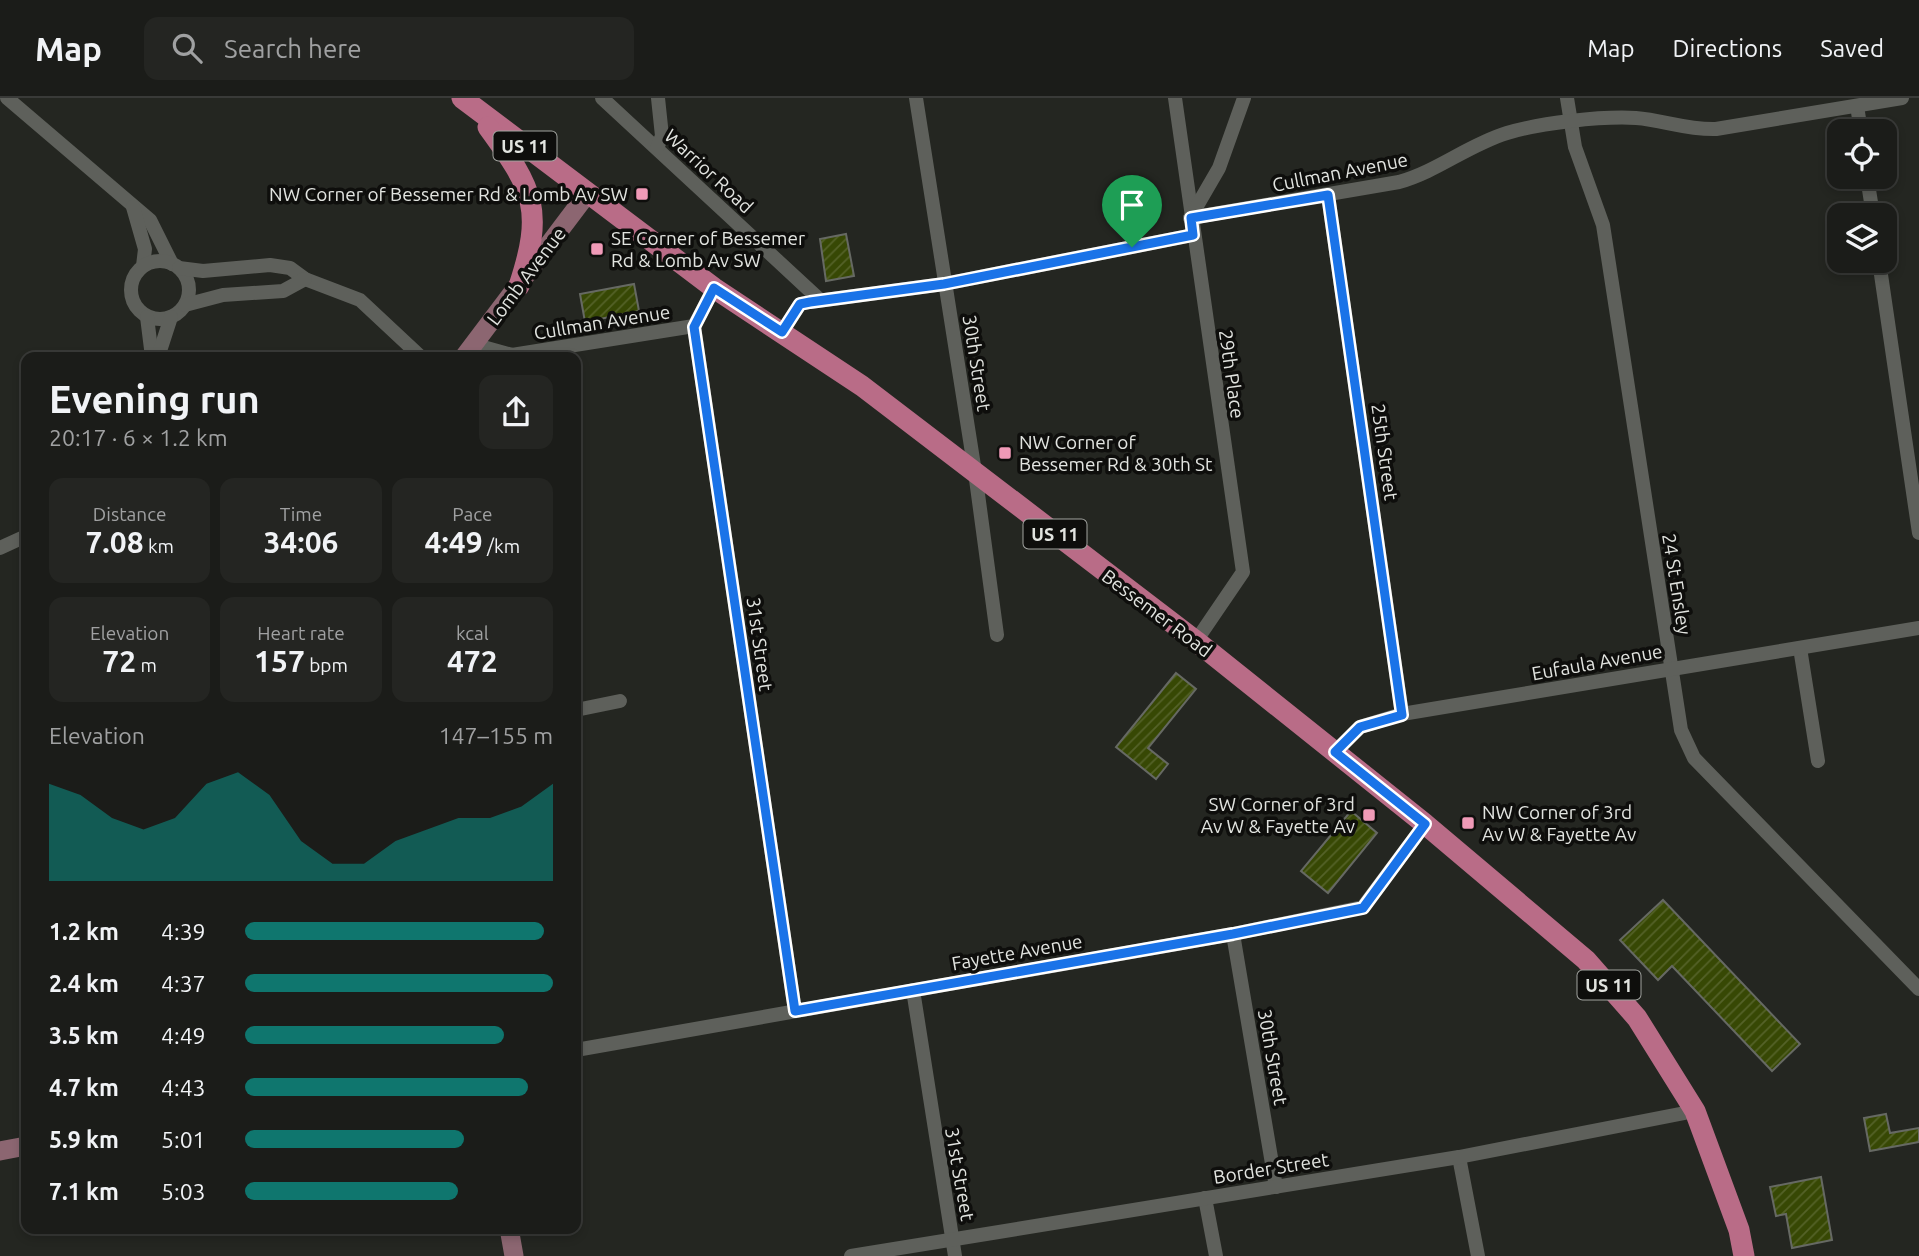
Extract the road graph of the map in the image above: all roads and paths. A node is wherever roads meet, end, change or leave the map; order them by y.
1 (7, 98) edge
2 (602, 98) edge
3 (658, 98) edge
4 (916, 98) edge
5 (1175, 98) edge
6 (1244, 98) edge
7 (1567, 98) edge
8 (1902, 98) edge
9 (467, 102) edge
10 (1823, 104) edge
11 (1857, 106) junction
12 (1859, 119) edge
13 (1570, 123) junction
14 (657, 148) junction
15 (587, 194) junction
16 (1328, 195) junction
17 (132, 206) junction
18 (1191, 218) junction
19 (1193, 235) junction
20 (175, 266) junction
21 (143, 267) junction
22 (1882, 273) edge
23 (305, 279) junction
24 (944, 284) junction
25 (519, 286) junction
26 (714, 288) junction
27 (820, 300) junction
28 (185, 305) junction
29 (147, 317) junction
30 (171, 317) junction
31 (694, 327) junction
32 (782, 332) junction
33 (470, 351) edge
34 (151, 352) edge
35 (160, 352) edge
36 (416, 352) edge
37 (532, 352) edge
38 (975, 472) junction
39 (1919, 533) edge
40 (21, 538) edge
41 (0, 548) edge
42 (1919, 628) edge
43 (998, 635) dead end
44 (1196, 641) junction
45 (1800, 648) junction
46 (1671, 668) junction
47 (620, 701) dead end
48 (581, 709) edge
49 (1402, 715) junction
50 (1335, 752) junction
51 (1818, 761) dead end
52 (1425, 824) junction
53 (1233, 934) junction
54 (1919, 989) edge
55 (913, 990) junction
56 (795, 1011) junction
57 (581, 1049) edge
58 (1695, 1111) junction
59 (21, 1147) edge
60 (0, 1151) edge
61 (1459, 1157) junction
62 (1276, 1186) junction
63 (1205, 1198) junction
64 (510, 1234) edge
65 (952, 1240) junction
66 (514, 1256) edge
67 (851, 1256) edge
68 (955, 1256) edge
69 (1216, 1256) edge
70 (1478, 1256) edge
71 (1744, 1256) edge

1 - 17 street
2 - 14 street, Warrior Road
3 - 14 street
4 - 24 street, 30th Street
5 - 18 street, 29th Place
6 - 18 street
7 - 13 street, 24 St Ensley
8 - 11 street, Cullman Avenue
9 - 15 main road, Bessemer Road / US 11
9 - 25 main road
10 - 11 street, Cullman Avenue
10 - 13 street, Cullman Avenue
11 - 12 street
13 - 16 street, Cullman Avenue
13 - 46 street, 24 St Ensley
14 - 27 street, Warrior Road
15 - 25 main road, Lomb Avenue
15 - 26 main road, Bessemer Road / US 11
16 - 18 street, Cullman Avenue
16 - 49 street, 25th Street
17 - 20 street
17 - 21 street
18 - 19 street, 29th Place
19 - 24 street
19 - 44 street, 29th Place
20 - 21 street
20 - 23 street
20 - 28 street
21 - 29 street
22 - 39 street
23 - 28 street
23 - 36 street
24 - 27 street
24 - 38 street, 30th Street
25 - 33 main road, Lomb Avenue
26 - 31 street
26 - 32 main road, Bessemer Road / US 11
27 - 32 street
28 - 30 street
29 - 30 street
29 - 34 street
30 - 35 street
31 - 37 street, Cullman Avenue
31 - 56 street, 31st Street
32 - 38 main road, Bessemer Road / US 11
38 - 43 street, 30th Street
38 - 44 main road, Bessemer Road / US 11
40 - 41 street
42 - 45 street, Eufaula Avenue
44 - 50 main road, Bessemer Road / US 11
45 - 46 street, Eufaula Avenue
45 - 51 street
46 - 49 street, Eufaula Avenue
46 - 54 street, 24 St Ensley
47 - 48 street
49 - 50 street, Eufaula Avenue
50 - 52 main road, Bessemer Road / US 11
52 - 53 street, Fayette Avenue
52 - 58 main road, Bessemer Road / US 11
53 - 55 street, Fayette Avenue
53 - 62 street, 30th Street
55 - 56 street, Fayette Avenue
55 - 65 street, 31st Street
56 - 57 street, Fayette Avenue
58 - 61 street, Border Street
58 - 71 main road, US 11
59 - 60 main road
61 - 62 street, Border Street
61 - 70 street
62 - 63 street, Border Street
63 - 65 street, Border Street
63 - 69 street
64 - 66 main road
65 - 67 street, Border Street
65 - 68 street, 31st Street

